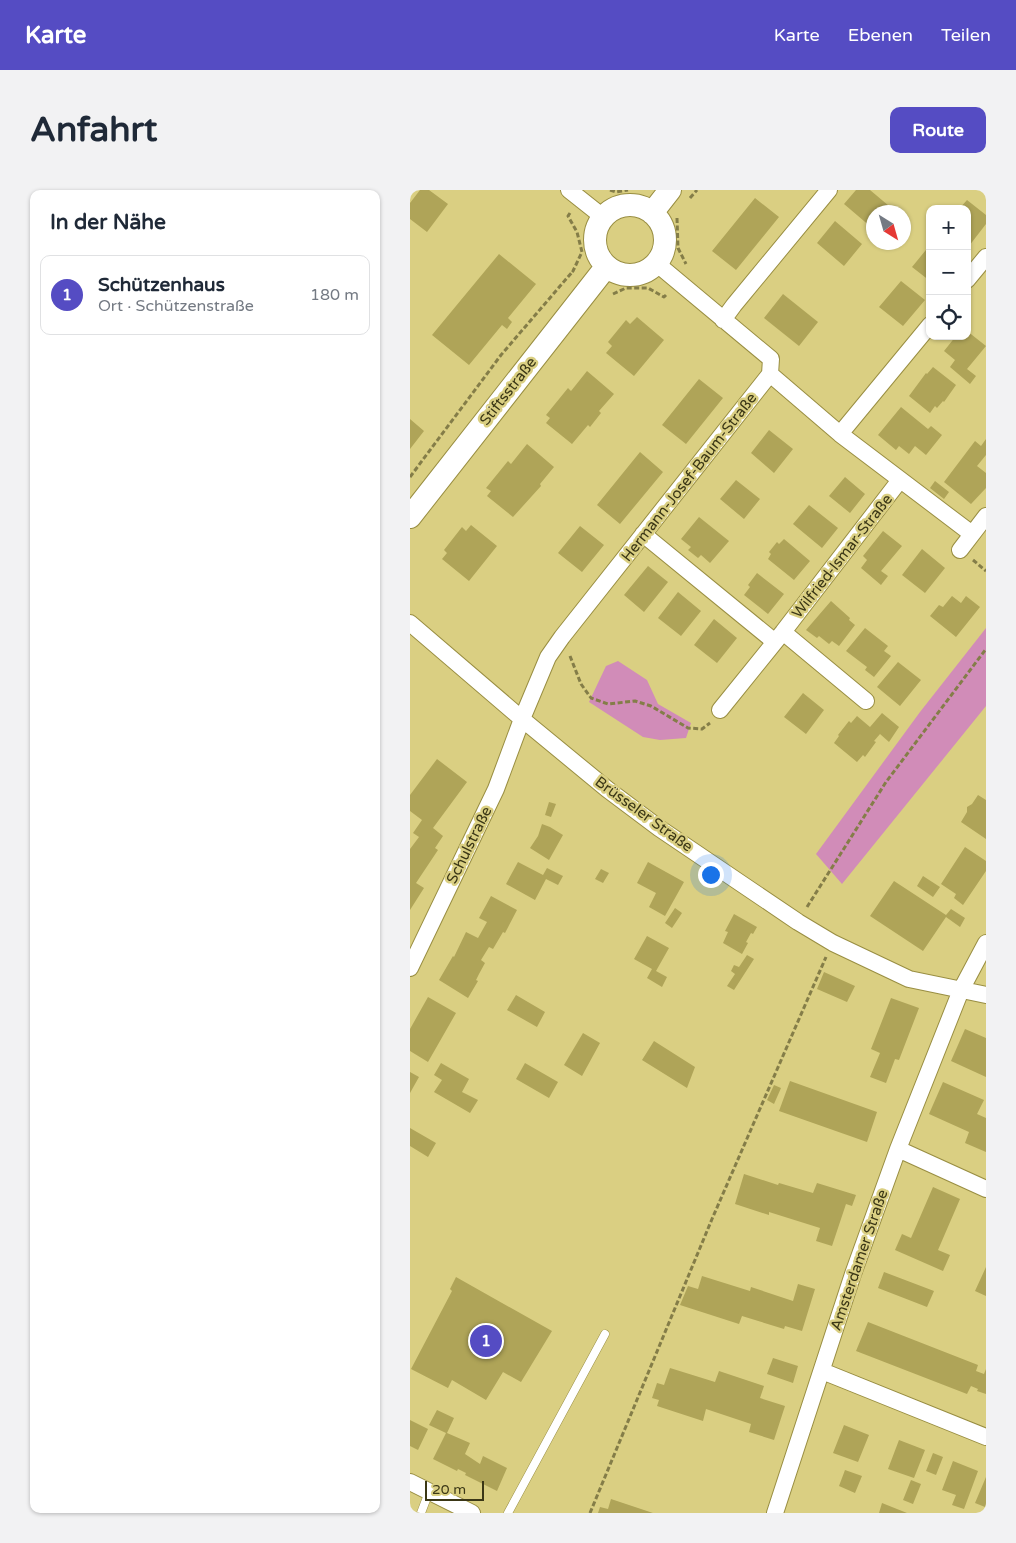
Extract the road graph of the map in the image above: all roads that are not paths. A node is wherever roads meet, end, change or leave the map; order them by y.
1 (670, 190) edge
2 (828, 190) edge
3 (575, 195) edge
4 (652, 213) junction
5 (603, 217) junction
6 (986, 257) edge
7 (656, 263) junction
8 (606, 267) junction
9 (971, 275) edge
10 (724, 320) junction
11 (926, 330) edge
12 (770, 374) junction
13 (840, 434) junction
14 (900, 480) junction
15 (410, 516) edge
16 (986, 516) edge
17 (643, 534) junction
18 (972, 534) junction
19 (960, 550) dead end
20 (410, 623) edge
21 (779, 637) junction
22 (866, 701) dead end
23 (720, 710) road end
24 (522, 719) junction
25 (986, 943) edge
26 (410, 968) edge
27 (961, 990) junction
28 (986, 994) edge
29 (898, 1149) junction
30 (986, 1189) edge
31 (605, 1334) dead end
32 (822, 1371) junction
33 (986, 1437) edge
34 (410, 1482) edge
35 (429, 1492) junction
36 (420, 1513) edge
37 (472, 1513) edge
38 (508, 1513) edge
39 (775, 1513) edge

1 - 4 street
2 - 10 street
3 - 5 street
4 - 5 street
4 - 7 street
5 - 8 street
6 - 9 street
7 - 8 street
7 - 10 street
8 - 15 street, Stiftsstraße
10 - 12 street
11 - 13 street
12 - 13 street
12 - 17 street, Hermann-Josef-Baum-Straße
13 - 14 street
14 - 18 street
14 - 21 street, Wilfried-Ismar-Straße
16 - 18 street
17 - 21 street, Wilfried-Ismar-Straße
17 - 24 street, Hermann-Josef-Baum-Straße
18 - 19 street
20 - 24 street, Brüsseler Straße
21 - 22 street, Wilfried-Ismar-Straße
21 - 23 street, Wilfried-Ismar-Straße
24 - 26 street, Schulstraße
24 - 27 street, Brüsseler Straße
25 - 27 street, Amsterdamer Straße
27 - 28 street, Brüsseler Straße
27 - 29 street, Amsterdamer Straße
29 - 30 street
29 - 32 street, Amsterdamer Straße
31 - 38 lane
32 - 33 street
32 - 39 street, Amsterdamer Straße
34 - 35 street
35 - 36 lane
35 - 37 street

